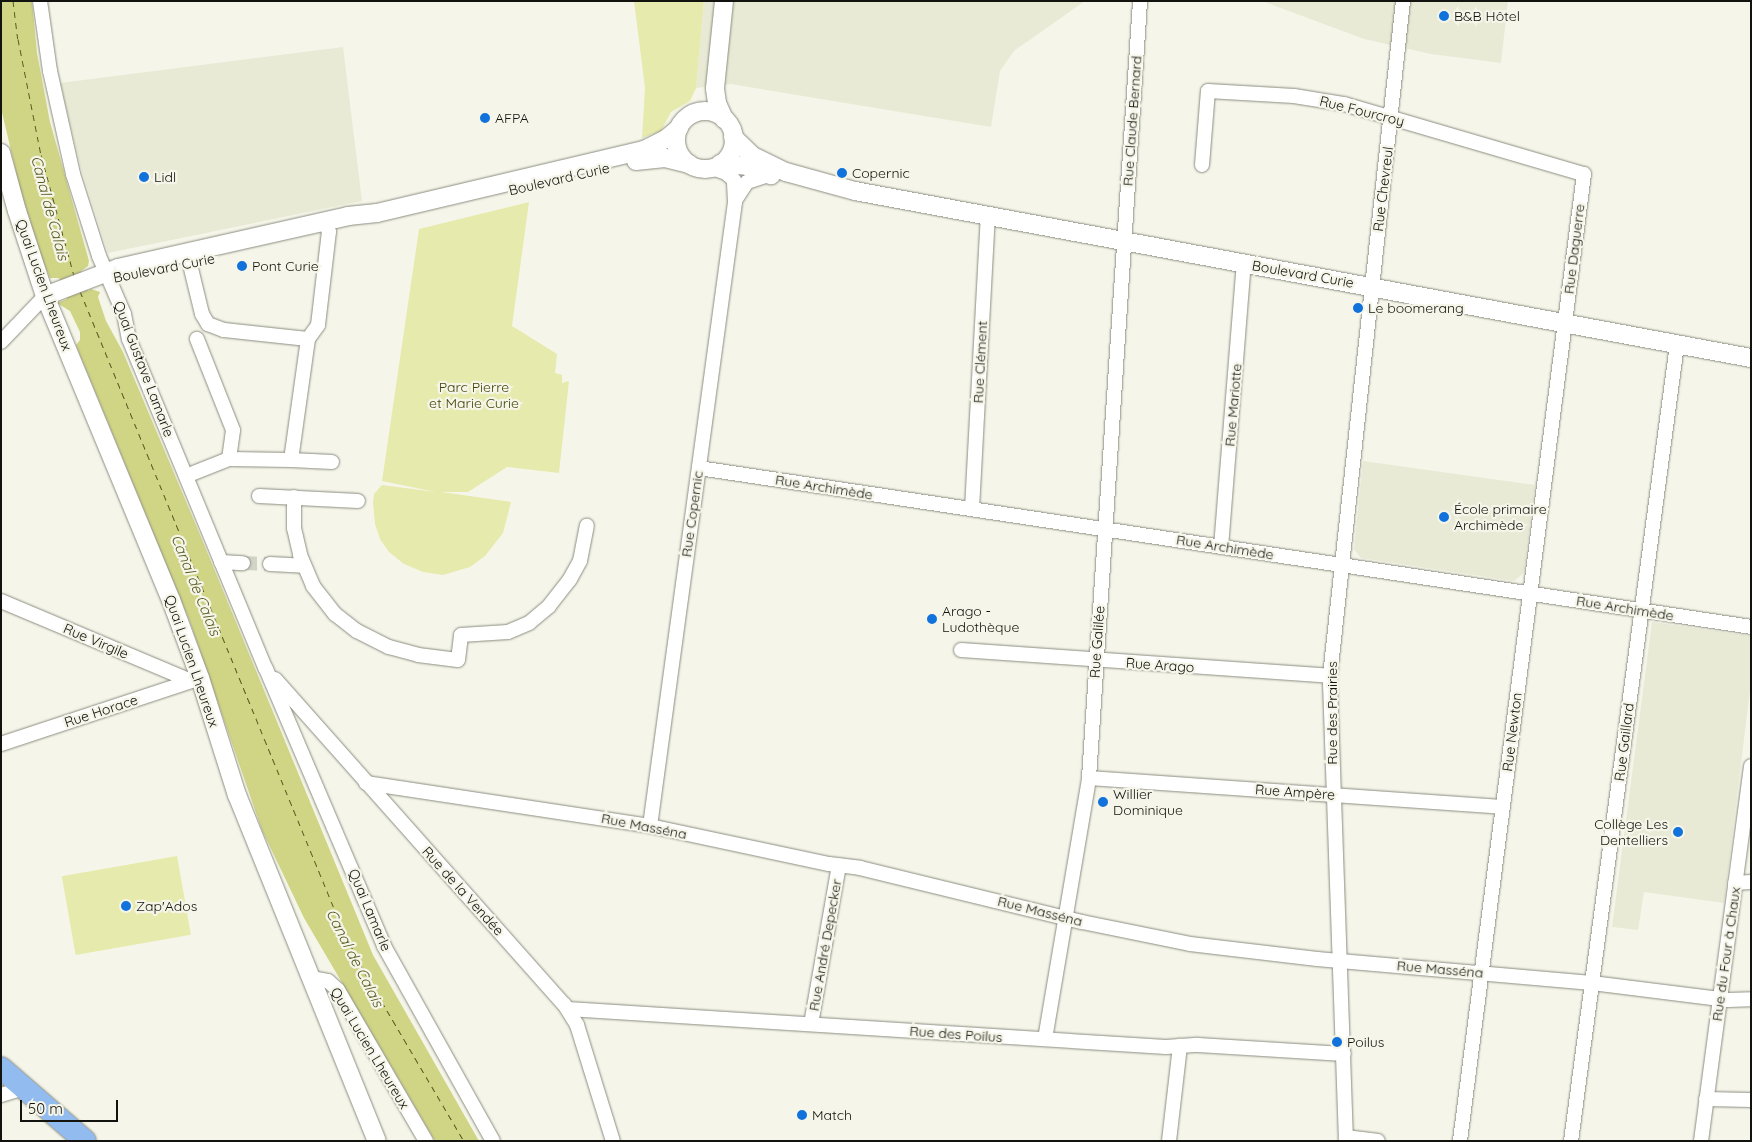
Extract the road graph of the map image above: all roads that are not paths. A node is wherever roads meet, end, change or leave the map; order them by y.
1 (40, 1) edge
2 (713, 1) edge
3 (724, 1) edge
4 (1140, 1) edge
5 (1403, 1) edge
6 (1391, 117) junction
7 (724, 119) junction
8 (685, 122) junction
9 (733, 137) junction
10 (1, 153) edge
11 (689, 164) junction
12 (1202, 165) dead end
13 (716, 166) junction
14 (1584, 174) joint
15 (769, 175) junction
16 (855, 191) junction
17 (735, 202) junction
18 (988, 216) junction
19 (327, 227) junction
20 (1123, 241) junction
21 (188, 258) junction
22 (1244, 264) junction
23 (107, 276) junction
24 (1371, 287) junction
25 (45, 296) junction
26 (1564, 323) junction
27 (197, 339) dead end
28 (308, 340) junction
29 (1, 342) edge
30 (1677, 344) junction
31 (1751, 358) edge
32 (229, 459) junction
33 (291, 460) junction
34 (332, 462) dead end
35 (698, 468) junction
36 (186, 476) junction
37 (259, 496) dead end
38 (294, 497) junction
39 (358, 501) dead end
40 (972, 509) junction
41 (587, 526) dead end
42 (1104, 529) junction
43 (1221, 547) junction
44 (221, 562) junction
45 (244, 563) tunnel mouth
46 (270, 564) tunnel mouth
47 (1341, 565) junction
48 (304, 566) junction
49 (1530, 593) junction
50 (1, 601) edge
51 (1641, 610) junction
52 (1751, 627) edge
53 (961, 650) dead end
54 (1096, 660) junction
55 (266, 669) junction
56 (1330, 676) junction
57 (196, 680) junction
58 (1, 744) edge
59 (1751, 766) edge
60 (1089, 778) junction
61 (366, 783) junction
62 (1334, 795) junction
63 (1502, 807) junction
64 (650, 826) junction
65 (839, 865) junction
66 (1751, 882) edge
67 (1735, 883) junction
68 (1066, 917) junction
69 (1341, 960) junction
70 (1481, 973) junction
71 (311, 978) junction
72 (1592, 983) junction
73 (1720, 999) junction
74 (1751, 999) edge
75 (568, 1009) junction
76 (811, 1024) junction
77 (1045, 1039) junction
78 (1180, 1046) junction
79 (1344, 1054) junction
80 (1, 1068) edge
81 (24, 1088) junction
82 (1, 1096) edge
83 (1706, 1099) junction
84 (1751, 1100) edge
85 (1346, 1139) edge
86 (85, 1141) edge
87 (378, 1141) edge
88 (426, 1141) edge
89 (493, 1141) edge
90 (613, 1141) edge
91 (1169, 1141) edge
92 (1378, 1141) edge
93 (1460, 1141) edge
94 (1571, 1141) edge
95 (1701, 1141) edge

1 - 23 street, Quai Gustave Lamarle
2 - 8 street
3 - 7 street
4 - 20 street, Rue Claude Bernard
5 - 6 street, Rue Chevreul
6 - 12 street, Rue Fourcroy
6 - 14 street, Rue Fourcroy
6 - 24 street, Rue Chevreul
7 - 8 street
7 - 9 street
8 - 11 street
8 - 19 street, Boulevard Curie
9 - 13 street
9 - 16 street, Boulevard Curie
10 - 25 street, Quai Lucien Lheureux
11 - 13 street
11 - 19 street, Boulevard Curie
13 - 15 street, Boulevard Curie
13 - 17 street, Rue Copernic
14 - 26 street, Rue Daguerre
15 - 16 street, Boulevard Curie
15 - 17 street, Rue Copernic
16 - 18 street, Boulevard Curie
17 - 35 street, Rue Copernic
18 - 20 street, Boulevard Curie
18 - 40 street, Rue Clément
19 - 21 street, Boulevard Curie
19 - 28 street
20 - 22 street, Boulevard Curie
20 - 42 street, Rue Galilée
21 - 23 street, Boulevard Curie
21 - 28 street
22 - 24 street, Boulevard Curie
22 - 43 street, Rue Mariotte
23 - 25 street, Boulevard Curie
23 - 36 street, Quai Gustave Lamarle
24 - 26 street, Boulevard Curie
24 - 47 street, Rue des Prairies
25 - 29 street
25 - 57 street, Quai Lucien Lheureux
26 - 30 street, Boulevard Curie
26 - 49 street, Rue Newton
27 - 32 street
28 - 33 street
30 - 31 street, Boulevard Curie
30 - 51 street, Rue Gaillard
32 - 33 street
32 - 36 street
33 - 34 street
35 - 40 street, Rue Archimède
35 - 64 street, Rue Copernic
36 - 44 street, Quai Gustave Lamarle
37 - 38 street
38 - 39 street
38 - 48 street
40 - 42 street, Rue Archimède
41 - 48 street
42 - 43 street, Rue Archimède
42 - 54 street, Rue Galilée
43 - 47 street, Rue Archimède
44 - 45 street
44 - 55 street, Quai Gustave Lamarle
46 - 48 street
47 - 49 street, Rue Archimède
47 - 56 street, Rue des Prairies
49 - 51 street, Rue Archimède
49 - 63 street, Rue Newton
50 - 57 street, Rue Virgile
51 - 52 street, Rue Archimède
51 - 72 street, Rue Gaillard
53 - 54 street, Rue Arago
54 - 56 street, Rue Arago
54 - 60 street, Rue Galilée
55 - 61 street, Rue de la Vendée
55 - 89 street, Quai Lamarle
56 - 62 street, Rue des Prairies
57 - 58 street, Rue Horace
57 - 71 street, Quai Lucien Lheureux
59 - 67 street, Rue du Four à Chaux
60 - 62 street, Rue Ampère
60 - 68 street, Rue Galilée
61 - 64 street, Rue Masséna
61 - 75 street, Rue de la Vendée
62 - 63 street, Rue Ampère
62 - 69 street, Rue des Prairies
63 - 70 street, Rue Newton
64 - 65 street, Rue Masséna
65 - 68 street, Rue Masséna
65 - 76 street, Rue André Depecker
66 - 67 street
67 - 73 street, Rue du Four à Chaux
68 - 69 street, Rue Masséna
68 - 77 street, Rue Galilée
69 - 70 street, Rue Masséna
69 - 79 street, Rue des Prairies
70 - 72 street, Rue Masséna
70 - 93 street, Rue Newton
71 - 87 street
71 - 88 street, Quai Lucien Lheureux
72 - 73 street, Rue Masséna
72 - 94 street, Rue Gaillard
73 - 74 street, Rue Masséna
73 - 83 street, Rue du Four à Chaux
75 - 76 street, Rue des Poilus
75 - 90 street, Rue de la Vendée
76 - 77 street, Rue des Poilus
77 - 78 street, Rue des Poilus
78 - 79 street, Rue des Poilus
78 - 91 street
79 - 85 street, Rue des Prairies
80 - 81 main road
81 - 82 street
81 - 86 main road
83 - 84 street
83 - 95 street, Rue du Four à Chaux
85 - 92 street

